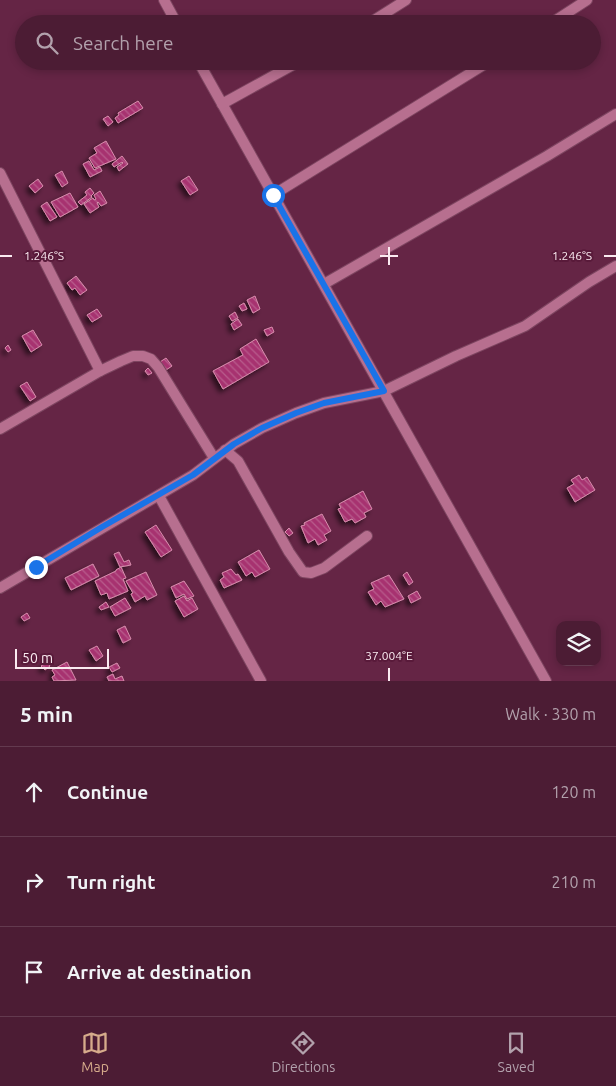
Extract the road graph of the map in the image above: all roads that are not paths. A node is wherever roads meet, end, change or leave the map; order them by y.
1 (164, 0) edge
2 (406, 0) edge
3 (587, 0) edge
4 (172, 15) edge
5 (382, 15) edge
6 (564, 15) edge
7 (203, 70) edge
8 (284, 70) edge
9 (475, 70) edge
10 (222, 104) junction
11 (616, 114) edge
12 (0, 173) edge
13 (273, 195) junction
14 (616, 266) edge
15 (324, 284) junction
16 (100, 371) junction
17 (384, 391) junction
18 (0, 429) edge
19 (225, 450) junction
20 (214, 458) junction
21 (160, 496) junction
22 (367, 536) dead end
23 (0, 588) edge
24 (261, 681) edge
25 (546, 681) edge

1 - 4 street
2 - 5 street
3 - 6 street
7 - 10 street
8 - 10 street
9 - 13 street
10 - 13 street
11 - 15 street
12 - 16 street
13 - 15 street
14 - 17 street
15 - 17 street
16 - 18 street
16 - 20 street
17 - 19 street
17 - 25 street
19 - 20 street
19 - 22 street
20 - 21 street
21 - 23 street
21 - 24 street

